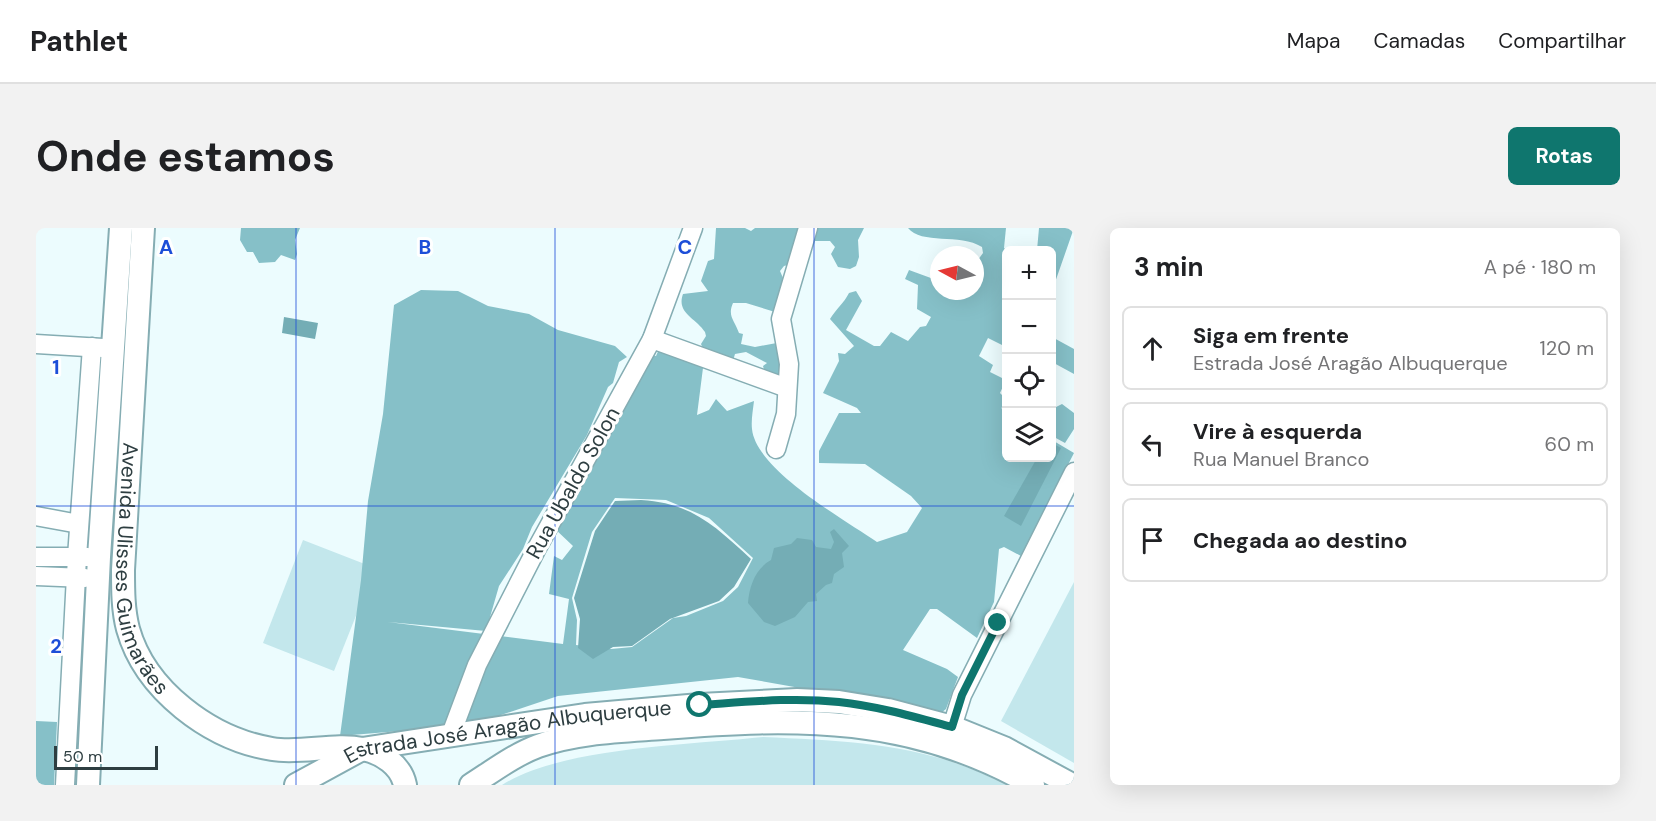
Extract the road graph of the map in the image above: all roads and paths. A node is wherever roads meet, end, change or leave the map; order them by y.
1 (121, 228) edge
2 (143, 228) edge
3 (693, 228) edge
4 (808, 228) edge
5 (652, 339) junction
6 (36, 344) edge
7 (103, 348) junction
8 (787, 388) junction
9 (776, 449) dead end
10 (105, 472) junction
11 (1074, 472) edge
12 (129, 474) junction
13 (36, 516) edge
14 (79, 524) junction
15 (36, 557) edge
16 (87, 567) junction
17 (36, 576) edge
18 (952, 727) junction
19 (450, 737) junction
20 (362, 749) junction
21 (65, 785) edge
22 (88, 785) edge
23 (296, 785) edge
24 (405, 785) edge
25 (471, 785) edge
26 (1033, 785) edge
27 (1072, 785) edge

1 - 7 main road, Avenida Ulisses Guimarães
2 - 12 main road, Avenida Ulisses Guimarães
3 - 5 street, Rua Ubaldo Solon
4 - 8 street
5 - 8 street
5 - 19 street, Rua Ubaldo Solon
6 - 7 street
7 - 10 main road, Avenida Ulisses Guimarães
7 - 14 street
8 - 9 street
10 - 12 main road
10 - 16 main road, Avenida Ulisses Guimarães
11 - 18 street
12 - 20 main road, Avenida Ulisses Guimarães
13 - 14 street
14 - 16 street
15 - 16 street
16 - 17 street
16 - 21 street
16 - 22 main road, Avenida Ulisses Guimarães
18 - 19 main road, Estrada José Aragão Albuquerque
18 - 27 main road, Estrada José Aragão Albuquerque
19 - 20 main road, Estrada José Aragão Albuquerque
20 - 23 main road, Estrada José Aragão Albuquerque
20 - 24 main road
25 - 26 main road, Estrada José Aragão Albuquerque

